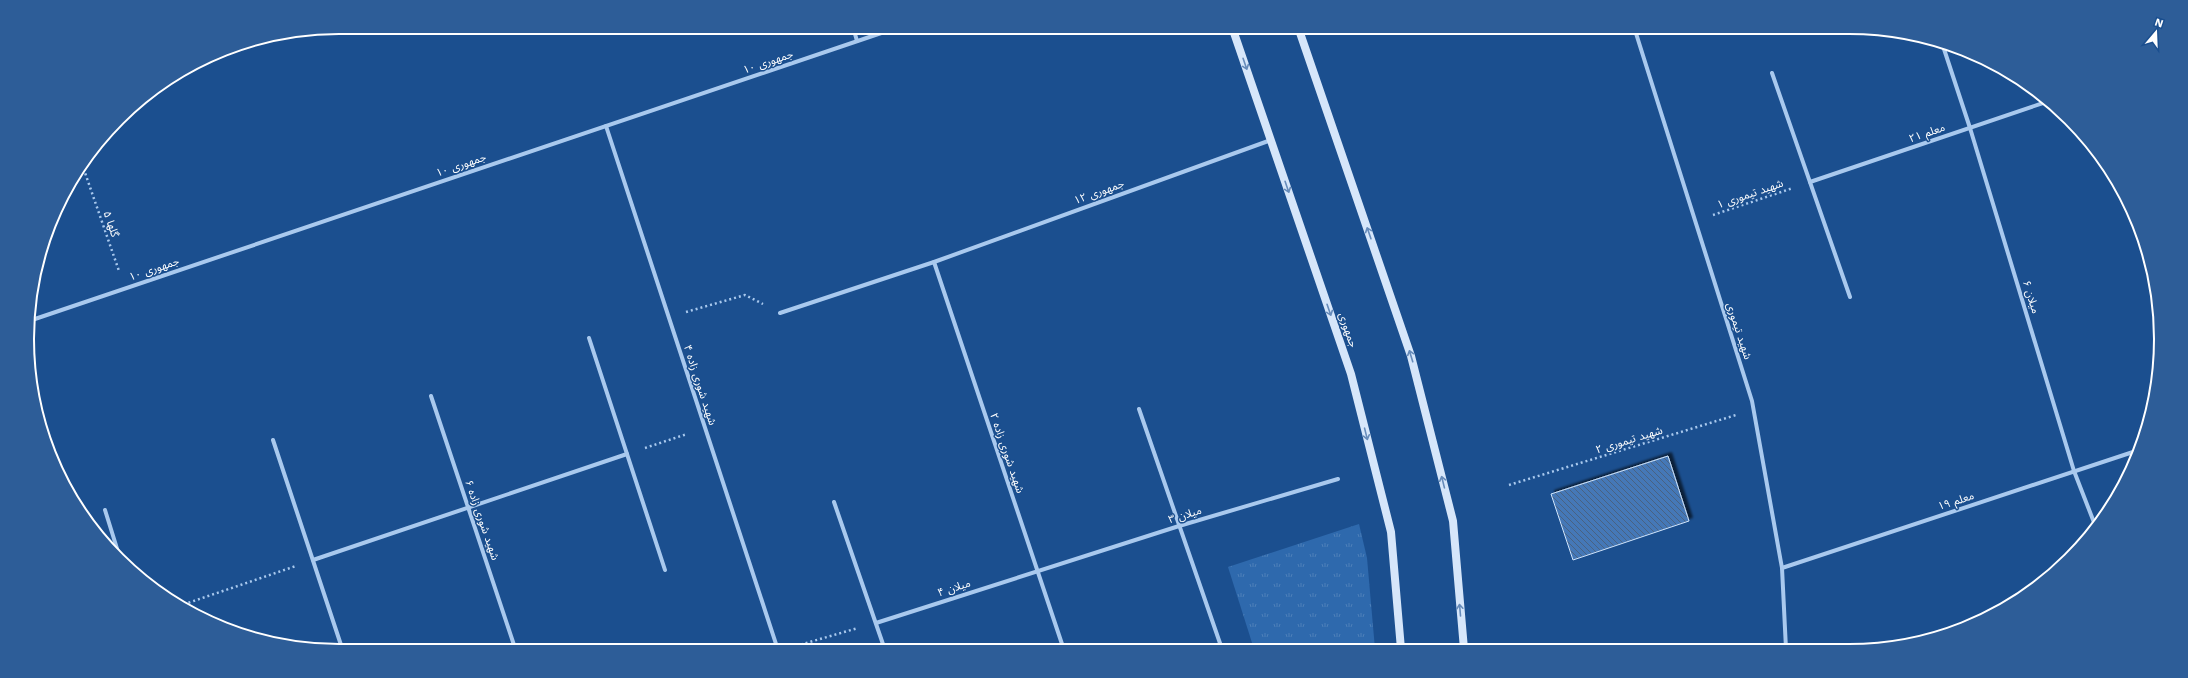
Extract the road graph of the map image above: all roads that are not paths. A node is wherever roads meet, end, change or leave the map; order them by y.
1 (855, 34) edge
2 (878, 34) edge
3 (1234, 34) edge
4 (1300, 34) edge
5 (1636, 34) edge
6 (857, 41) junction
7 (1944, 49) edge
8 (1772, 73) dead end
9 (2042, 103) edge
10 (606, 126) junction
11 (1970, 128) junction
12 (1271, 140) junction
13 (1810, 182) junction
14 (934, 262) junction
15 (1850, 297) dead end
16 (780, 313) road end
17 (35, 319) edge
18 (589, 338) dead end
19 (431, 396) dead end
20 (1139, 409) dead end
21 (273, 440) dead end
22 (2132, 452) edge
23 (627, 454) junction
24 (2074, 471) junction
25 (1338, 478) dead end
26 (834, 502) dead end
27 (468, 508) junction
28 (104, 510) dead end
29 (2094, 521) edge
30 (1179, 526) junction
31 (116, 548) edge
32 (313, 560) junction
33 (1782, 568) junction
34 (665, 570) dead end
35 (1038, 571) junction
36 (876, 623) junction
37 (341, 644) edge
38 (514, 644) edge
39 (776, 644) edge
40 (883, 644) edge
41 (1062, 644) edge
42 (1220, 644) edge
43 (1401, 644) edge
44 (1464, 644) edge
45 (1786, 644) edge

1 - 6 street
2 - 6 street, جمهوری ۱۰
3 -> 12 main road, جمهوری
44 -> 4 main road
5 - 33 street, شهید تیموری
6 - 10 street, جمهوری ۱۰
7 - 11 street, میلان ۶
8 - 13 street
9 - 11 street, معلم ۲۱
10 - 17 street, جمهوری ۱۰
10 - 39 street, شهید شوری زاده ۴
11 - 13 street, معلم ۲۱
11 - 24 street, میلان ۶
12 - 14 street, جمهوری ۱۲
12 -> 43 main road, جمهوری
13 - 15 street
14 - 16 street, جمهوری ۱۲
14 - 35 street, شهید شوری زاده ۲
18 - 23 street
19 - 27 street, شهید شوری زاده ۶
20 - 30 street
21 - 32 street
22 - 24 street, معلم ۱۹
23 - 27 street
23 - 34 street
24 - 29 street, میلان ۶
24 - 33 street, معلم ۱۹
25 - 30 street, میلان ۳
26 - 36 street
27 - 32 street
27 - 38 street, شهید شوری زاده ۶
28 - 31 street
30 - 35 street, میلان ۳
30 - 42 street
32 - 37 street
33 - 45 street, شهید تیموری
35 - 36 street, میلان ۴
35 - 41 street, شهید شوری زاده ۲
36 - 40 street

